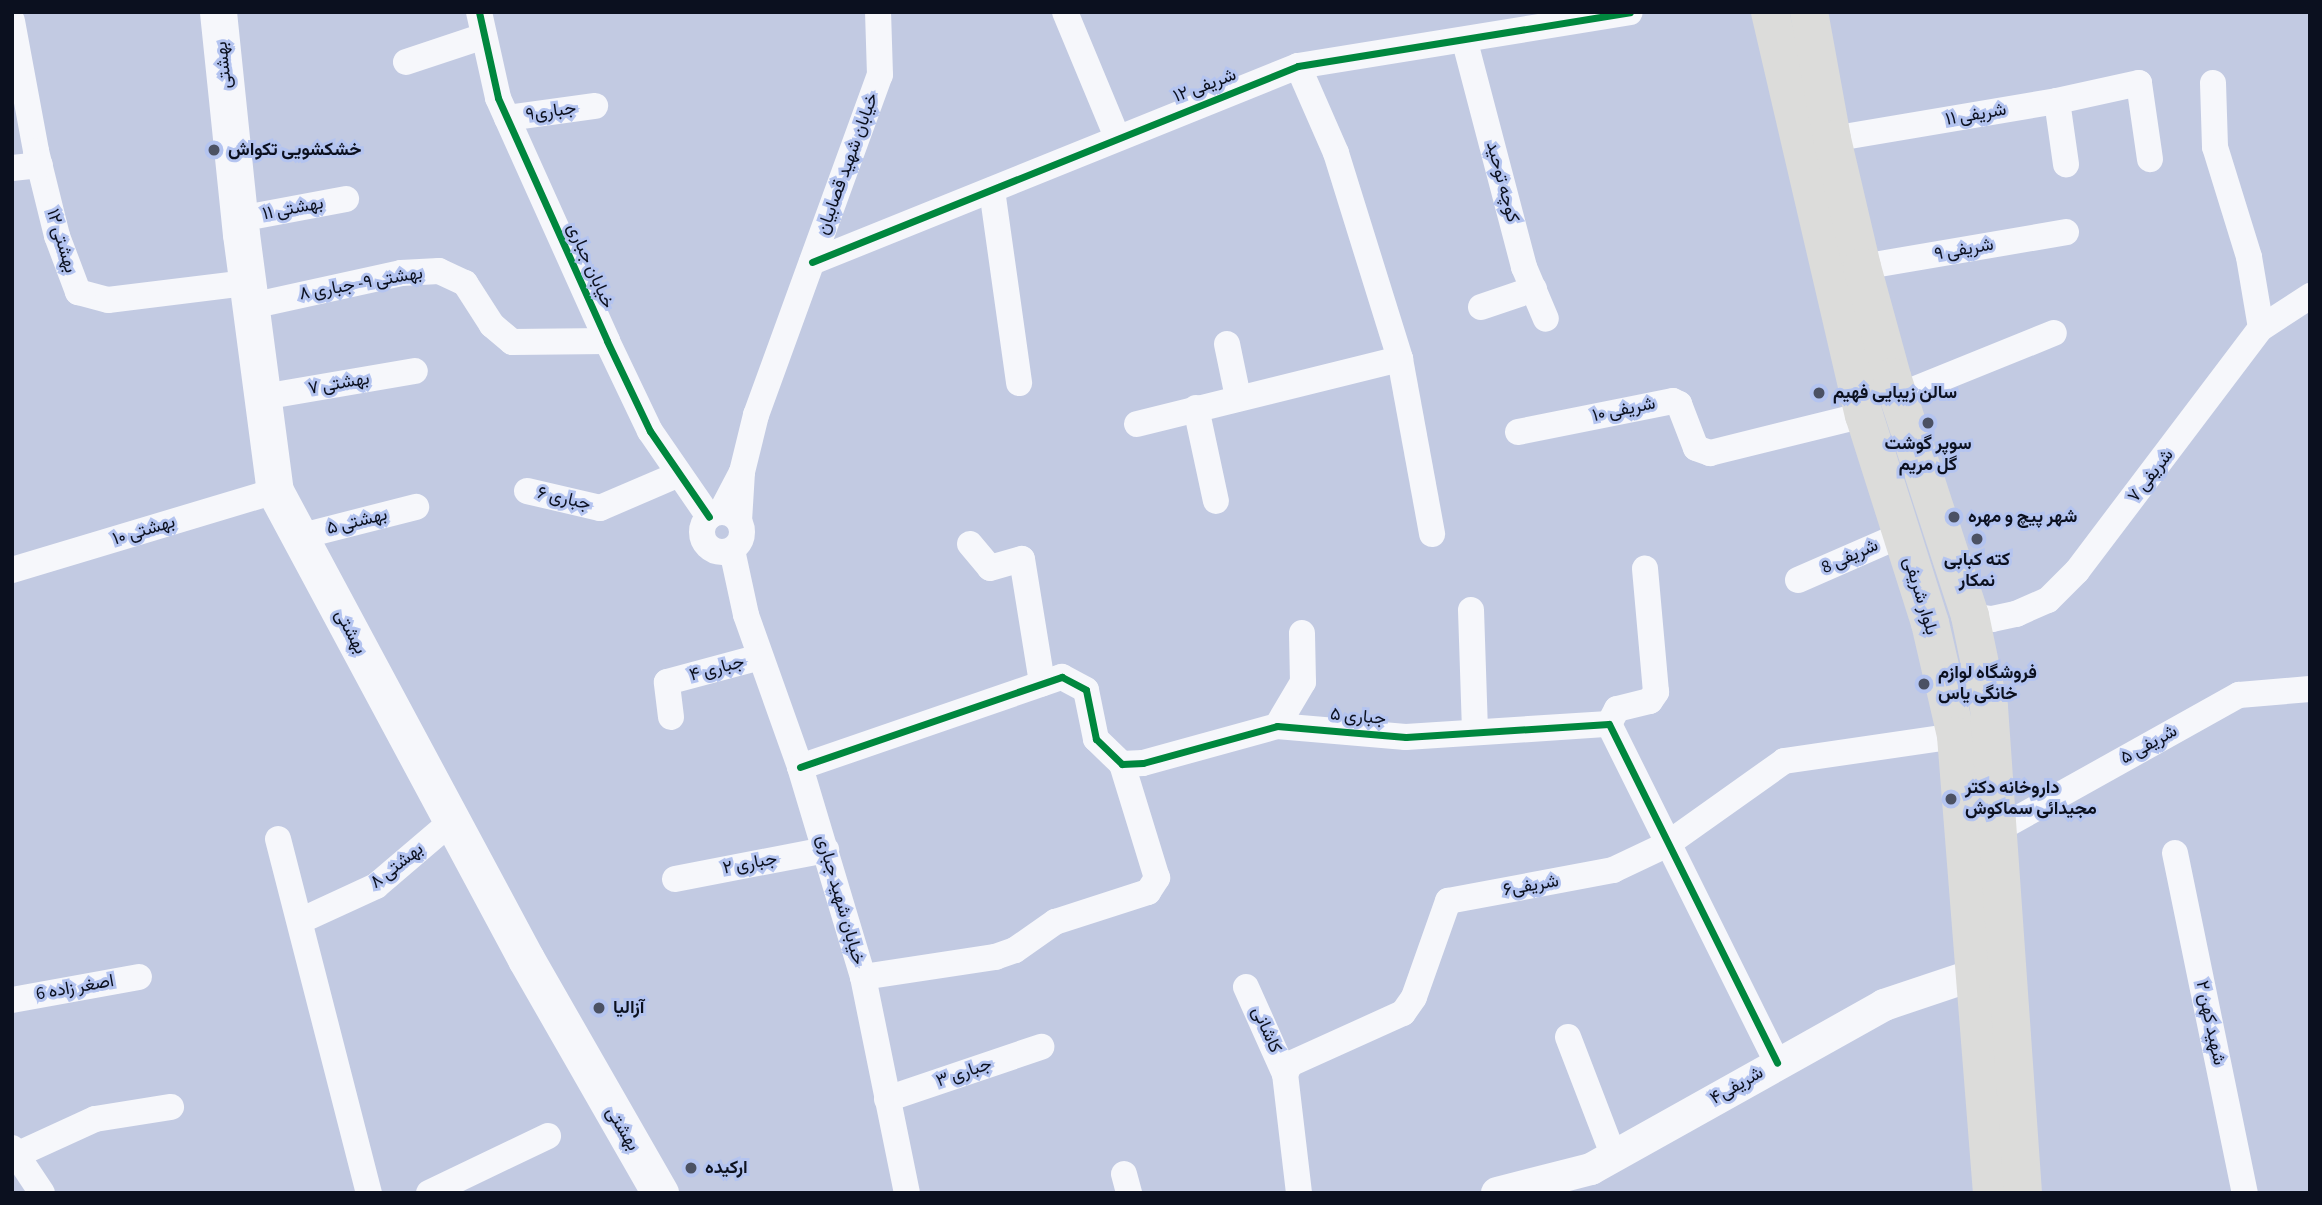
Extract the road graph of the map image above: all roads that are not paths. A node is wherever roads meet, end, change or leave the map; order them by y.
1 (218, 12) edge
2 (878, 12) edge
3 (1065, 12) edge
4 (1630, 12) edge
5 (1770, 12) edge
6 (1809, 12) edge
7 (12, 21) edge
8 (481, 24) edge
9 (1465, 42) junction
10 (406, 62) dead end
11 (1298, 66) junction
12 (2213, 83) dead end
13 (2057, 101) junction
14 (595, 106) dead end
15 (507, 118) junction
16 (1117, 137) junction
17 (1832, 139) junction
18 (2150, 159) dead end
19 (40, 164) junction
20 (2066, 164) dead end
21 (12, 168) edge
22 (992, 190) junction
23 (346, 199) dead end
24 (240, 219) junction
25 (2066, 232) dead end
26 (812, 262) junction
27 (1862, 267) junction
28 (1534, 289) junction
29 (249, 294) junction
30 (2310, 296) edge
31 (1481, 307) dead end
32 (1858, 317) junction
33 (1546, 319) dead end
34 (2262, 328) junction
35 (2053, 333) dead end
36 (607, 341) junction
37 (1227, 344) dead end
38 (1399, 359) junction
39 (415, 371) dead end
40 (1019, 383) dead end
41 (1898, 396) junction
42 (263, 397) junction
43 (1238, 397) junction
44 (1196, 408) junction
45 (1864, 415) junction
46 (1136, 424) dead end
47 (1518, 432) dead end
48 (677, 475) junction
49 (275, 491) junction
50 (527, 491) dead end
51 (1216, 501) dead end
52 (416, 507) dead end
53 (723, 517) junction
54 (1432, 534) dead end
55 (1901, 535) junction
56 (298, 537) junction
57 (970, 544) dead end
58 (722, 550) junction
59 (1645, 568) dead end
60 (12, 570) edge
61 (1798, 580) dead end
62 (1471, 610) dead end
63 (1970, 617) junction
64 (1302, 633) dead end
65 (760, 657) junction
66 (1042, 683) junction
67 (2310, 689) edge
68 (671, 717) dead end
69 (1609, 724) junction
70 (1277, 726) junction
71 (1475, 731) junction
72 (1956, 736) junction
73 (1122, 764) junction
74 (800, 767) junction
75 (452, 821) junction
76 (1997, 830) junction
77 (278, 839) dead end
78 (1667, 845) junction
79 (826, 849) junction
80 (2175, 853) dead end
81 (675, 879) dead end
82 (300, 921) junction
83 (1976, 974) junction
84 (139, 977) dead end
85 (863, 977) junction
86 (1246, 987) dead end
87 (12, 1000) edge
88 (1568, 1037) dead end
89 (1041, 1047) dead end
90 (1777, 1063) junction
91 (1285, 1074) junction
92 (887, 1099) junction
93 (170, 1107) dead end
94 (548, 1136) dead end
95 (14, 1153) edge
96 (1614, 1157) junction
97 (1501, 1192) edge
98 (42, 1193) edge
99 (369, 1193) edge
100 (429, 1193) edge
101 (660, 1193) edge
102 (907, 1193) edge
103 (1299, 1193) edge
104 (1992, 1193) edge
105 (2023, 1193) edge
106 (2245, 1193) edge

1 - 24 main road, بهشتی
2 - 26 street, خیابان شهید قصابیان
3 - 16 street
4 - 9 street, شریفی ۱۲
5 - 32 main road, بلوار شریفی
6 - 17 main road, بلوار شریفی
7 - 19 street, بهشتی ۱۲
8 - 10 street
8 - 15 street, خیابان جباری
9 - 11 street, شریفی ۱۲
9 - 28 street, کوچه توحید
11 - 16 street, شریفی ۱۲
11 - 38 street
12 - 34 street
13 - 17 street, شریفی ۱۱
13 - 18 street, شریفی ۱۱
13 - 20 street
14 - 15 street, جباری۹
15 - 36 street, خیابان جباری
16 - 22 street, شریفی ۱۲
17 - 27 main road, بلوار شریفی
19 - 21 street
19 - 29 street, بهشتی ۱۲
22 - 26 street, شریفی ۱۲
22 - 40 street
23 - 24 street, بهشتی ۱۱
24 - 29 main road, بهشتی
25 - 27 street, شریفی ۹
26 - 53 street, خیابان شهید قصابیان
27 - 32 main road, بلوار شریفی
28 - 31 street
28 - 33 street, کوچه توحید
29 - 36 street, بهشتی ۹- جباری ۸
29 - 42 main road, بهشتی
30 - 34 street, شریفی ۷
32 - 41 main road, بلوار شریفی
32 - 45 main road, بلوار شریفی
34 - 63 street, شریفی ۷
35 - 41 street
36 - 48 street, خیابان جباری
37 - 43 street
38 - 43 street
38 - 54 street
39 - 42 street, بهشتی ۷
41 - 63 main road, بلوار شریفی
42 - 49 main road, بهشتی
43 - 44 street
44 - 46 street
44 - 51 street
45 - 47 street, شریفی ۱۰
45 - 55 main road, بلوار شریفی
48 - 50 street, جباری ۶
48 - 53 street, خیابان جباری
49 - 56 main road, بهشتی
49 - 60 street, بهشتی ۱۰
52 - 56 street, بهشتی ۵
53 - 58 street
53 - 58 street, خیابان شهید جباری
55 - 61 street, شریفی 8
55 - 72 main road, بلوار شریفی
56 - 75 main road, بهشتی
57 - 66 street
58 - 65 street, خیابان شهید جباری
59 - 69 street
62 - 71 street
63 - 76 main road, بلوار شریفی
64 - 70 street
65 - 68 street, جباری ۴
65 - 74 street, خیابان شهید جباری
66 - 73 street
66 - 74 street
67 - 76 street, شریفی ۵
69 - 71 street, جباری ۵
69 - 78 street
70 - 71 street, جباری ۵
70 - 73 street, جباری ۵
72 - 78 street, شریفی۶
72 - 83 main road, بلوار شریفی
73 - 85 street
74 - 79 street, خیابان شهید جباری
75 - 82 street, بهشتی ۸
75 - 101 main road, بهشتی
76 - 105 main road, بلوار شریفی
77 - 82 street
78 - 90 street
78 - 91 street, شریفی۶
79 - 81 street, جباری ۲
79 - 85 street, خیابان شهید جباری
80 - 106 street, شهید کهن ۲
82 - 99 street
83 - 90 street, شریفی۴
83 - 104 main road, بلوار شریفی
84 - 87 street, اصغر زاده 6
85 - 92 street, خیابان شهید جباری
86 - 91 street, کاشانی
88 - 96 street
89 - 92 street, جباری ۳
90 - 96 street, شریفی۴
91 - 103 street
92 - 102 street, خیابان شهید جباری
93 - 95 street
94 - 100 street
95 - 98 street
96 - 97 street, شریفی۴

